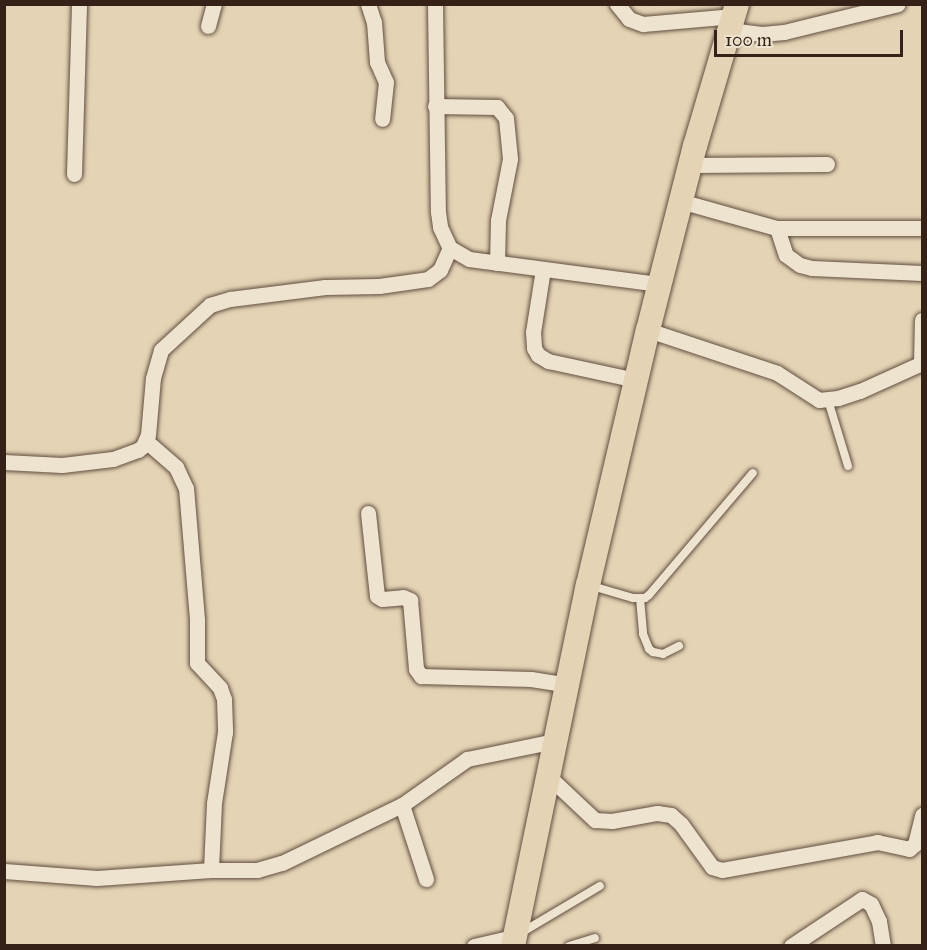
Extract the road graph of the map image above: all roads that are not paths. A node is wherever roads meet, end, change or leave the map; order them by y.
1 (79, 4) edge
2 (214, 4) edge
3 (368, 4) edge
4 (435, 4) edge
5 (617, 4) edge
6 (898, 4) edge
7 (733, 17) edge
8 (208, 26) dead end
9 (435, 106) junction
10 (382, 119) dead end
11 (827, 164) dead end
12 (690, 165) junction
13 (75, 174) dead end
14 (680, 201) junction
15 (777, 228) junction
16 (922, 228) edge
17 (450, 248) junction
18 (497, 263) junction
19 (543, 269) junction
20 (922, 273) edge
21 (659, 284) junction
22 (922, 320) edge
23 (648, 330) junction
24 (922, 363) edge
25 (636, 380) junction
26 (828, 400) junction
27 (146, 441) junction
28 (4, 462) edge
29 (848, 466) dead end
30 (753, 473) dead end
31 (368, 513) dead end
32 (588, 585) junction
33 (640, 598) junction
34 (679, 646) dead end
35 (567, 685) junction
36 (555, 741) junction
37 (548, 775) junction
38 (402, 805) junction
39 (922, 815) edge
40 (212, 870) junction
41 (4, 871) edge
42 (426, 879) dead end
43 (600, 886) dead end
44 (595, 938) dead end
45 (513, 941) edge
46 (474, 945) edge
47 (569, 945) edge
48 (791, 945) edge
49 (883, 945) edge

1 - 13 street
2 - 8 street
3 - 10 street
4 - 9 street
5 - 7 street
6 - 7 street
7 - 12 main road
9 - 17 street
9 - 18 street
11 - 12 street
12 - 14 main road
14 - 15 street
14 - 21 main road
15 - 16 street
15 - 20 street
17 - 18 street
17 - 27 street
18 - 19 street
19 - 21 street
19 - 25 street
21 - 23 main road
22 - 24 street
23 - 25 main road
23 - 26 street
24 - 26 street
25 - 32 main road
26 - 29 lane
27 - 28 street
27 - 40 street
30 - 33 lane
31 - 35 street
32 - 33 lane
32 - 35 main road
33 - 34 lane
35 - 36 main road
36 - 37 main road
36 - 38 street
37 - 39 street
37 - 45 main road
38 - 40 street
38 - 42 street
40 - 41 street
43 - 45 lane
44 - 47 lane
45 - 46 street
48 - 49 street

